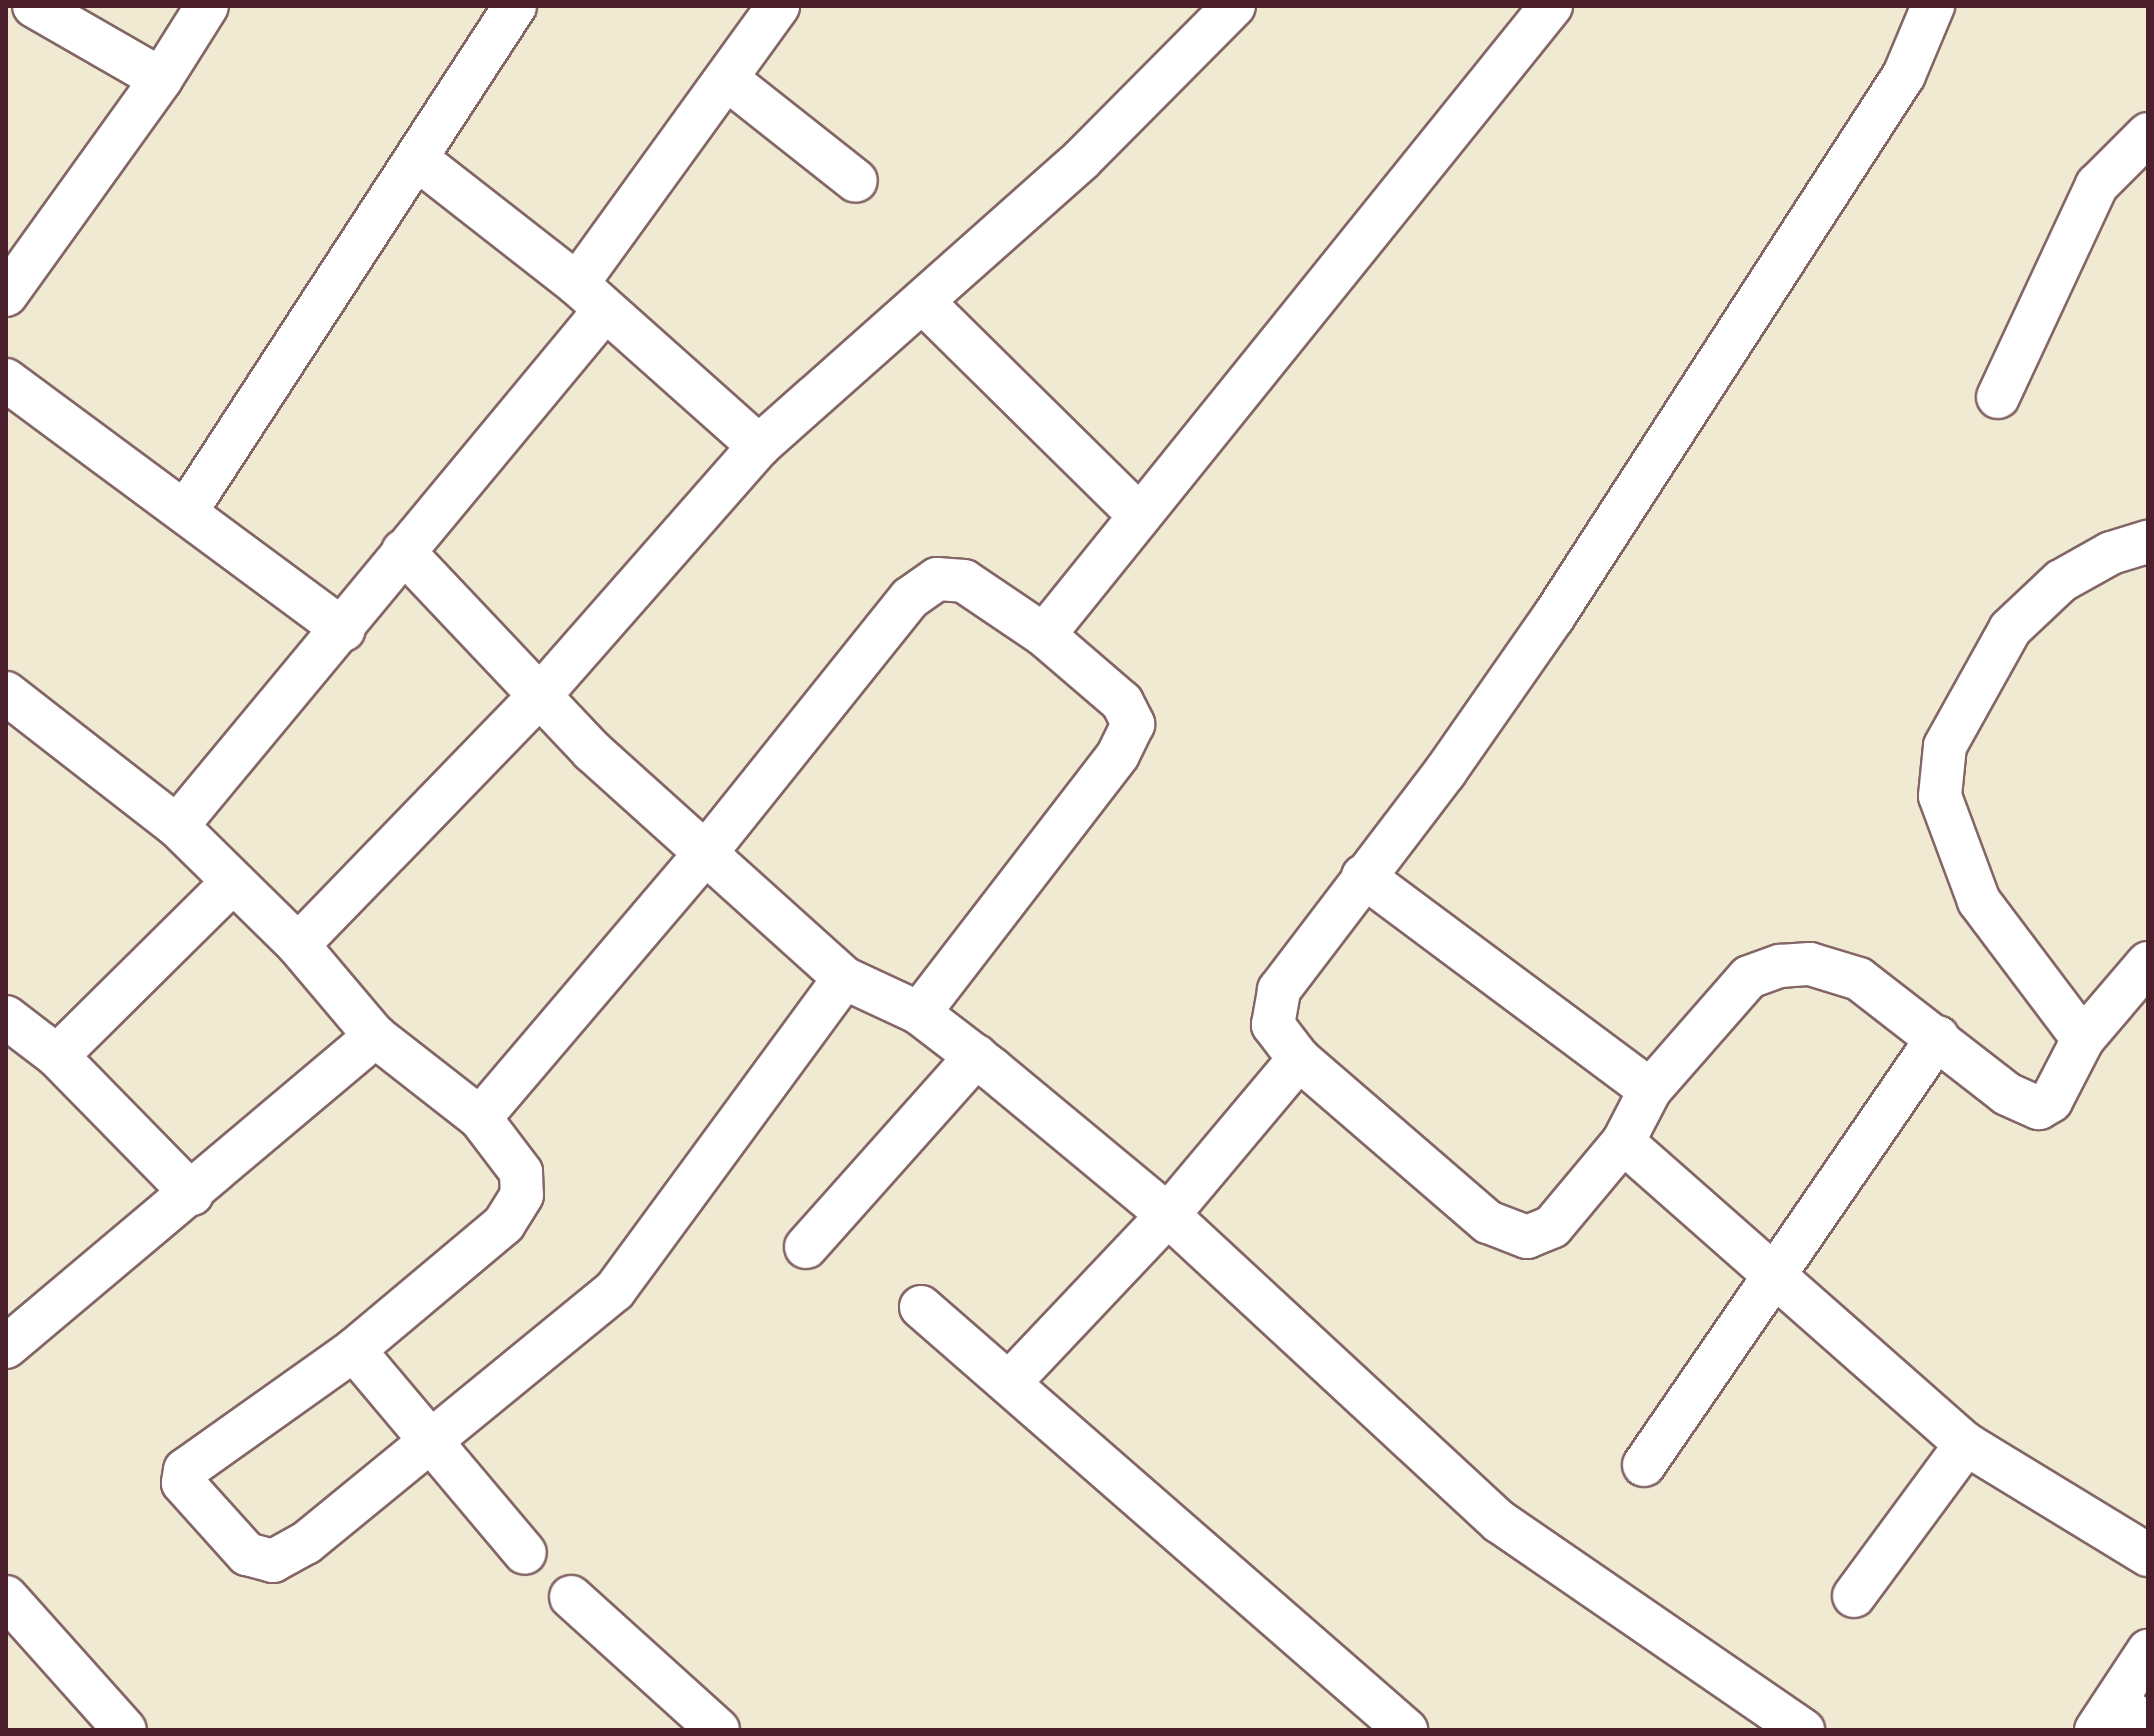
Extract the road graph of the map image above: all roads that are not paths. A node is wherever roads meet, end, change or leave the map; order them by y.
1 (34, 6) edge
2 (207, 6) edge
3 (515, 6) edge
4 (778, 6) edge
5 (1234, 6) edge
6 (1551, 6) edge
7 (1933, 6) edge
8 (161, 79) junction
9 (727, 79) junction
10 (2148, 134) edge
11 (417, 159) junction
12 (856, 181) dead end
13 (6, 295) edge
14 (591, 297) junction
15 (924, 303) junction
16 (6, 380) edge
17 (1998, 397) dead end
18 (759, 446) junction
19 (187, 510) junction
20 (1140, 516) junction
21 (2148, 542) edge
22 (403, 551) junction
23 (344, 630) junction
24 (1044, 635) junction
25 (6, 693) edge
26 (542, 693) junction
27 (177, 826) junction
28 (708, 850) junction
29 (1363, 876) junction
30 (232, 883) junction
31 (298, 945) junction
32 (2148, 963) edge
33 (844, 978) junction
34 (919, 1013) junction
35 (6, 1017) edge
36 (375, 1036) junction
37 (1938, 1037) junction
38 (2083, 1039) junction
39 (57, 1056) junction
40 (976, 1056) junction
41 (1299, 1059) junction
42 (1650, 1090) junction
43 (480, 1118) junction
44 (1623, 1142) junction
45 (192, 1194) junction
46 (1168, 1215) junction
47 (806, 1247) dead end
48 (1771, 1275) junction
49 (921, 1307) dead end
50 (15, 1323) edge
51 (354, 1350) junction
52 (1009, 1383) junction
53 (435, 1441) junction
54 (1966, 1444) junction
55 (1644, 1465) dead end
56 (525, 1553) dead end
57 (2148, 1555) edge
58 (1854, 1596) dead end
59 (571, 1597) dead end
60 (11, 1611) edge
61 (2148, 1651) edge
62 (2120, 1719) edge
63 (1794, 1727) edge
64 (125, 1730) edge
65 (718, 1730) edge
66 (1406, 1730) edge

1 - 8 street
2 - 8 street
3 - 11 street
4 - 9 street
5 - 15 street
6 - 20 street
7 - 29 street
8 - 13 street
9 - 12 street
9 - 14 street
10 - 17 street
11 - 14 street
11 - 19 street
14 - 18 street
14 - 22 street
15 - 18 street
15 - 20 street
16 - 19 street
18 - 26 street
19 - 23 street
20 - 24 street
21 - 38 street
22 - 23 street
22 - 26 street
23 - 27 street
24 - 28 street
24 - 34 street
25 - 27 street
26 - 28 street
26 - 31 street
27 - 30 street
28 - 33 street
28 - 43 street
29 - 41 street
29 - 42 street
30 - 31 street
30 - 39 street
31 - 36 street
32 - 38 street
33 - 34 street
33 - 53 street
34 - 40 street
35 - 39 street
36 - 43 street
36 - 45 street
37 - 38 street
37 - 42 street
37 - 48 street
39 - 45 street
40 - 46 street
40 - 47 street
41 - 44 street
41 - 46 street
42 - 44 street
43 - 51 street
44 - 48 street
45 - 50 street
46 - 52 street
46 - 63 street
48 - 54 street
48 - 55 street
49 - 52 street
51 - 53 street
51 - 53 street
52 - 66 street
53 - 56 street
54 - 57 street
54 - 58 street
59 - 65 street
60 - 64 street
61 - 62 street

